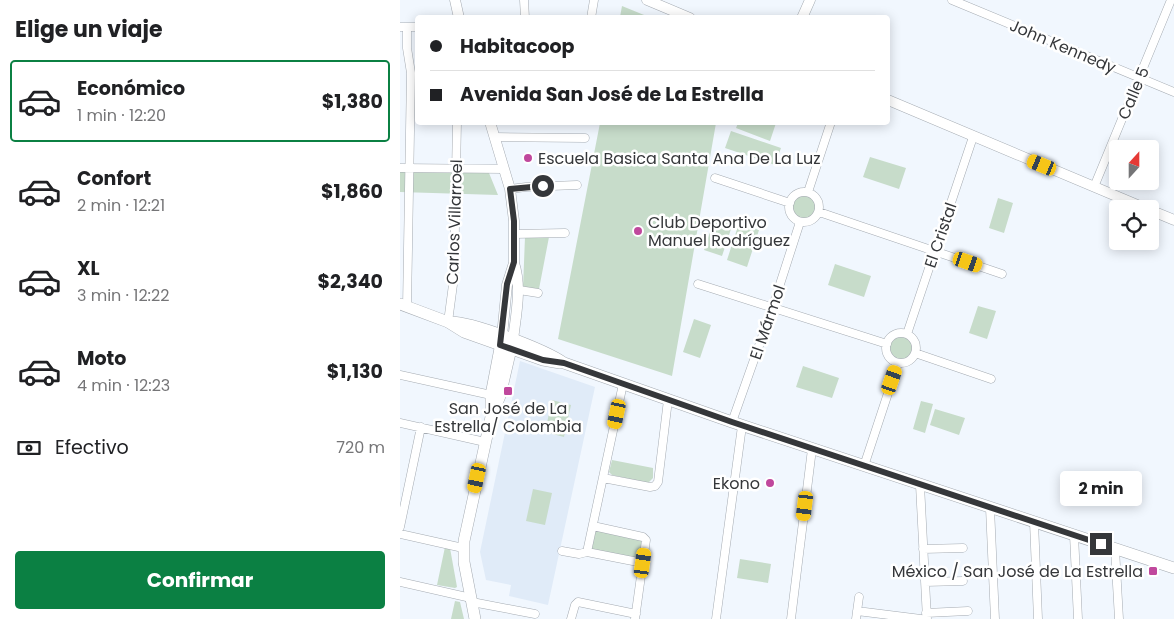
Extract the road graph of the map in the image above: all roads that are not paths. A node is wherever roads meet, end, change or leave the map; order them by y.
1 (454, 0) edge
2 (524, 0) edge
3 (594, 0) edge
4 (647, 0) edge
5 (810, 0) edge
6 (952, 0) edge
7 (1171, 0) edge
8 (458, 15) edge
9 (525, 15) edge
10 (591, 15) edge
11 (683, 15) edge
12 (803, 15) edge
13 (404, 27) edge
14 (1139, 78) junction
15 (1174, 92) edge
16 (890, 101) edge
17 (457, 125) edge
18 (491, 125) edge
19 (830, 125) edge
20 (494, 137) junction
21 (973, 137) junction
22 (585, 138) dead end
23 (400, 168) edge
24 (410, 168) junction
25 (456, 168) junction
26 (504, 169) junction
27 (715, 178) dead end
28 (577, 185) dead end
29 (1094, 187) junction
30 (510, 189) junction
31 (808, 192) junction
32 (1126, 200) edge
33 (790, 202) junction
34 (819, 212) junction
35 (1159, 213) edge
36 (1174, 220) edge
37 (800, 222) junction
38 (565, 233) dead end
39 (514, 234) junction
40 (935, 251) junction
41 (514, 262) junction
42 (1002, 274) dead end
43 (698, 284) dead end
44 (519, 290) junction
45 (538, 292) dead end
46 (404, 306) edge
47 (772, 309) junction
48 (448, 322) junction
49 (907, 334) junction
50 (507, 343) junction
51 (887, 344) junction
52 (915, 353) junction
53 (898, 363) junction
54 (400, 375) edge
55 (991, 379) dead end
56 (623, 384) junction
57 (491, 395) junction
58 (668, 400) junction
59 (491, 417) junction
60 (400, 423) edge
61 (737, 424) junction
62 (421, 428) junction
63 (485, 442) junction
64 (812, 449) junction
65 (864, 466) junction
66 (603, 478) junction
67 (920, 485) junction
68 (990, 508) junction
69 (1034, 522) junction
70 (593, 526) junction
71 (400, 527) edge
72 (400, 534) edge
73 (1074, 535) junction
74 (463, 548) junction
75 (963, 548) dead end
76 (923, 549) junction
77 (1115, 549) junction
78 (562, 551) dead end
79 (587, 552) junction
80 (643, 563) junction
81 (1174, 568) edge
82 (963, 581) dead end
83 (400, 582) edge
84 (925, 582) junction
85 (859, 597) dead end
86 (472, 600) junction
87 (968, 611) dead end
88 (534, 614) dead end
89 (856, 615) edge
90 (636, 616) edge
91 (925, 617) edge
92 (475, 619) edge
93 (571, 619) edge
94 (716, 619) edge
95 (791, 619) edge
96 (995, 619) edge
97 (1038, 619) edge
98 (1078, 619) edge
99 (1119, 619) edge

1 - 8 street
2 - 9 street
3 - 10 street
4 - 11 street
5 - 12 street
6 - 14 street, John Kennedy
7 - 14 street, Calle 5
13 - 24 street
14 - 15 street, John Kennedy
14 - 29 street, Calle 5
16 - 21 street
17 - 25 street, Carlos Villarroel
18 - 20 street
19 - 31 street
20 - 22 street
20 - 26 street
21 - 29 street
21 - 40 street, El Cristal
23 - 24 street
24 - 25 street
24 - 46 street
25 - 26 street
25 - 48 street, Carlos Villarroel
26 - 30 street
27 - 33 street
28 - 30 street
29 - 32 street
30 - 39 street
31 - 33 street
31 - 34 street
33 - 37 street
34 - 37 street
34 - 40 street
35 - 36 street
37 - 47 street, El Mármol
38 - 39 street
39 - 41 street
40 - 42 street
40 - 49 street, El Cristal
41 - 44 street
41 - 50 street
43 - 47 street
44 - 45 street
44 - 50 street
46 - 48 main road
47 - 51 street
47 - 61 street, El Mármol
48 - 50 main road
49 - 51 street
49 - 52 street
50 - 56 main road
50 - 57 main road
50 - 59 main road
51 - 53 street
52 - 53 street
52 - 55 street
53 - 65 street
54 - 57 street
56 - 58 main road
56 - 66 street
57 - 59 main road
58 - 61 main road
58 - 66 street
59 - 63 main road
60 - 62 street
61 - 64 main road
61 - 94 street, El Mármol
62 - 63 street
62 - 71 street
63 - 74 main road
64 - 65 main road
64 - 95 street
65 - 67 main road
66 - 70 street
67 - 68 main road
67 - 76 street
68 - 69 main road
68 - 96 street
69 - 73 main road
69 - 97 street
70 - 79 street
70 - 80 street
72 - 74 street
73 - 77 main road
73 - 98 street
74 - 86 main road
75 - 76 street
76 - 84 street
77 - 81 main road
77 - 99 street
78 - 79 street
79 - 80 street
80 - 90 street
82 - 84 street
83 - 86 street
84 - 91 street
85 - 89 street
86 - 88 street
86 - 92 main road
87 - 91 street
89 - 91 street
90 - 93 street

